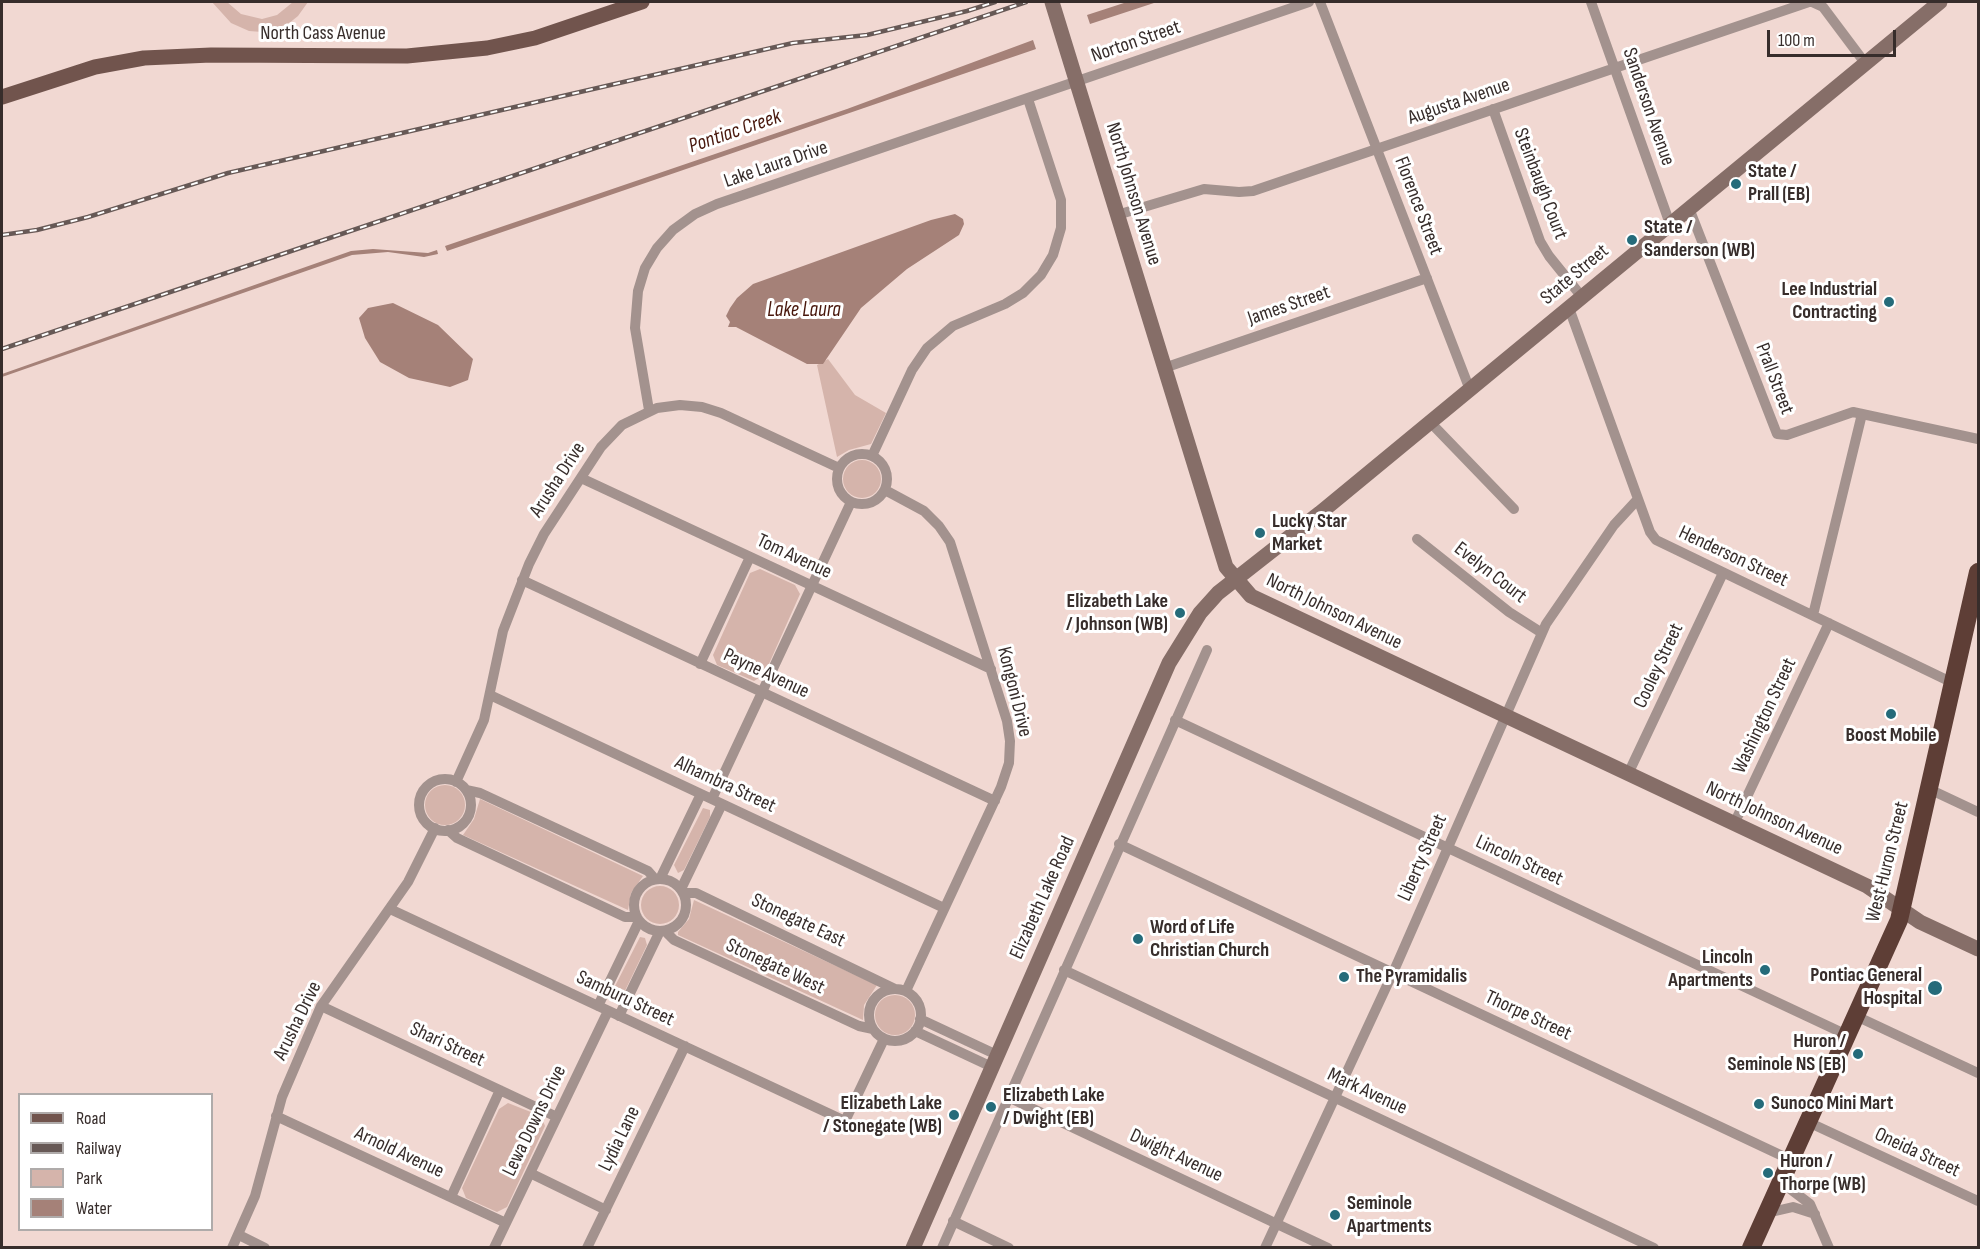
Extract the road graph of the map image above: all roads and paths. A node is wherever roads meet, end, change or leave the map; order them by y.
1 (642, 2) edge
2 (1052, 2) edge
3 (1309, 2) edge
4 (1320, 2) edge
5 (1591, 2) edge
6 (1810, 2) edge
7 (1940, 2) edge
8 (1865, 63) junction
9 (1615, 67) junction
10 (1076, 82) junction
11 (2, 97) edge
12 (1028, 99) junction
13 (1492, 109) junction
14 (1377, 149) junction
15 (1689, 208) junction
16 (1117, 215) junction
17 (1670, 224) junction
18 (1427, 278) junction
19 (1582, 297) junction
20 (1569, 308) junction
21 (1164, 368) junction
22 (1470, 390) junction
23 (649, 410) junction
24 (1862, 414) junction
25 (1430, 422) junction
26 (1978, 439) edge
27 (872, 456) junction
28 (838, 468) junction
29 (581, 478) junction
30 (885, 490) junction
31 (1638, 499) junction
32 (851, 502) junction
33 (1514, 509) dead end
34 (1417, 539) dead end
35 (750, 557) junction
36 (1978, 572) edge
37 (1723, 573) junction
38 (1235, 579) junction
39 (522, 580) junction
40 (812, 586) junction
41 (1813, 615) junction
42 (1829, 623) junction
43 (1542, 633) junction
44 (1207, 650) dead end
45 (700, 664) junction
46 (991, 669) junction
47 (1953, 683) junction
48 (762, 692) junction
49 (490, 695) junction
50 (1505, 716) junction
51 (1175, 720) junction
52 (1628, 774) junction
53 (456, 782) junction
54 (1929, 789) junction
55 (466, 790) junction
56 (701, 794) junction
57 (995, 801) junction
58 (717, 802) junction
59 (1978, 812) edge
60 (1734, 824) junction
61 (435, 828) junction
62 (448, 830) junction
63 (1119, 844) junction
64 (1448, 848) junction
65 (658, 879) junction
66 (682, 891) junction
67 (945, 908) junction
68 (390, 909) junction
69 (1902, 909) junction
70 (638, 919) junction
71 (663, 931) junction
72 (1978, 950) edge
73 (1064, 970) junction
74 (1392, 972) junction
75 (901, 990) junction
76 (321, 1006) junction
77 (603, 1008) junction
78 (619, 1016) junction
79 (1856, 1016) junction
80 (920, 1019) junction
81 (873, 1029) junction
82 (915, 1031) junction
83 (1847, 1035) junction
84 (884, 1039) junction
85 (685, 1046) junction
86 (994, 1061) junction
87 (1978, 1073) edge
88 (501, 1090) junction
89 (1334, 1096) junction
90 (1008, 1097) junction
91 (276, 1116) junction
92 (557, 1117) junction
93 (1808, 1122) junction
94 (1791, 1160) junction
95 (530, 1173) junction
96 (1781, 1182) junction
97 (451, 1197) junction
98 (1978, 1201) edge
99 (606, 1210) junction
100 (1767, 1213) junction
101 (1815, 1215) junction
102 (953, 1221) junction
103 (506, 1223) junction
104 (1276, 1223) junction
105 (238, 1235) junction
106 (232, 1248) edge
107 (265, 1248) edge
108 (494, 1248) edge
109 (587, 1248) edge
110 (913, 1248) edge
111 (942, 1248) edge
112 (1009, 1248) edge
113 (1265, 1248) edge
114 (1328, 1248) edge
115 (1654, 1248) edge
116 (1751, 1248) edge
117 (1829, 1248) edge

1 - 11 main road, North Cass Avenue
2 - 10 main road, North Johnson Avenue
3 - 10 street, Norton Street
4 - 14 street, Florence Street
5 - 9 street, Sanderson Avenue
6 - 8 street, Augusta Avenue
6 - 9 street, Augusta Avenue
7 - 8 main road, State Street
8 - 15 main road, State Street
9 - 13 street, Augusta Avenue
9 - 17 street, Sanderson Avenue
10 - 12 street, Lake Laura Drive
10 - 16 main road, North Johnson Avenue
12 - 23 street, Lake Laura Drive
12 - 27 street
13 - 14 street, Augusta Avenue
13 - 19 street, Steinbaugh Court
14 - 16 street, Augusta Avenue
14 - 18 street, Florence Street
15 - 17 main road, State Street
15 - 24 street, Prall Street
16 - 21 main road, North Johnson Avenue
17 - 19 main road, State Street
18 - 21 street, James Street
18 - 22 street, Florence Street
19 - 20 main road, State Street
20 - 22 main road, State Street
20 - 31 street, Henderson Street
21 - 38 main road, North Johnson Avenue
22 - 25 main road, State Street
23 - 28 street, Arusha Drive
23 - 29 street, Arusha Drive
24 - 26 street, Prall Street
24 - 41 street
25 - 33 street
25 - 38 main road, State Street
27 - 28 street
27 - 30 street
28 - 32 street
29 - 35 street, Tom Avenue
29 - 39 street, Arusha Drive
30 - 32 street
30 - 46 street, Kongoni Drive
31 - 37 street, Henderson Street
31 - 43 street, Liberty Street
32 - 40 street
34 - 43 street, Evelyn Court
35 - 40 street, Tom Avenue
35 - 45 street
36 - 47 highway, West Huron Street
37 - 41 street, Henderson Street
37 - 52 street, Cooley Street
38 - 50 main road, North Johnson Avenue
38 - 86 main road, Elizabeth Lake Road
39 - 45 street, Payne Avenue
39 - 49 street, Arusha Drive
40 - 46 street, Tom Avenue
40 - 48 street
41 - 42 street, Henderson Street
42 - 47 street, Henderson Street
42 - 60 street, Washington Street
43 - 50 street, Liberty Street
44 - 51 street
45 - 48 street, Payne Avenue
46 - 57 street, Kongoni Drive
47 - 54 highway, West Huron Street
48 - 57 street, Payne Avenue
48 - 58 street
49 - 53 street, Arusha Drive
49 - 56 street, Alhambra Street
50 - 52 main road, North Johnson Avenue
50 - 64 street, Liberty Street
51 - 63 street
51 - 64 street, Lincoln Street
52 - 60 main road, North Johnson Avenue
53 - 55 street
53 - 61 street
54 - 59 street
54 - 69 highway, West Huron Street
55 - 62 street
55 - 65 street
56 - 58 street, Alhambra Street
56 - 65 street
57 - 67 street, Kongoni Drive
58 - 66 street
58 - 67 street, Alhambra Street
60 - 69 main road, North Johnson Avenue
61 - 62 street
61 - 68 street, Arusha Drive
62 - 70 street
63 - 73 street
63 - 74 street, Thorpe Street
64 - 74 street, Liberty Street
64 - 83 street, Lincoln Street
65 - 66 street
65 - 70 street
66 - 71 street
66 - 75 street, Stonegate East
67 - 75 street, Kongoni Drive
68 - 76 street, Arusha Drive
68 - 77 street, Samburu Street
69 - 72 main road, North Johnson Avenue
69 - 79 highway, West Huron Street
70 - 71 street
70 - 77 street, Lewa Downs Drive
71 - 78 street
71 - 81 street, Stonegate West
73 - 89 street, Mark Avenue
73 - 90 street
74 - 89 street, Liberty Street
74 - 94 street, Thorpe Street
75 - 80 street
75 - 81 street
76 - 88 street, Shari Street
76 - 91 street, Arusha Drive
77 - 78 street, Samburu Street
77 - 92 street, Lewa Downs Drive
78 - 85 street, Samburu Street
79 - 83 highway, West Huron Street
79 - 87 street
80 - 82 street
80 - 86 street
81 - 84 street
82 - 84 street
82 - 86 street
83 - 93 highway, West Huron Street
84 - 85 street, Samburu Street
85 - 99 street, Lydia Lane
86 - 110 main road, Elizabeth Lake Road
88 - 92 street, Shari Street
88 - 97 street
89 - 104 street, Liberty Street
89 - 115 street, Mark Avenue
90 - 102 street
90 - 104 street, Dwight Avenue
91 - 97 street, Arnold Avenue
91 - 105 street, Arusha Drive
92 - 95 street, Lewa Downs Drive
93 - 94 highway, West Huron Street
93 - 98 street, Oneida Street
94 - 96 highway, West Huron Street
95 - 99 street
95 - 103 street, Lewa Downs Drive
96 - 100 highway, West Huron Street
96 - 101 street
97 - 103 street, Arnold Avenue
99 - 109 street, Lydia Lane
100 - 101 street
100 - 116 highway, West Huron Street
101 - 117 street
102 - 111 street
102 - 112 street
103 - 108 street, Lewa Downs Drive
104 - 113 street, Liberty Street
104 - 114 street, Dwight Avenue
105 - 106 street, Arusha Drive
105 - 107 street

